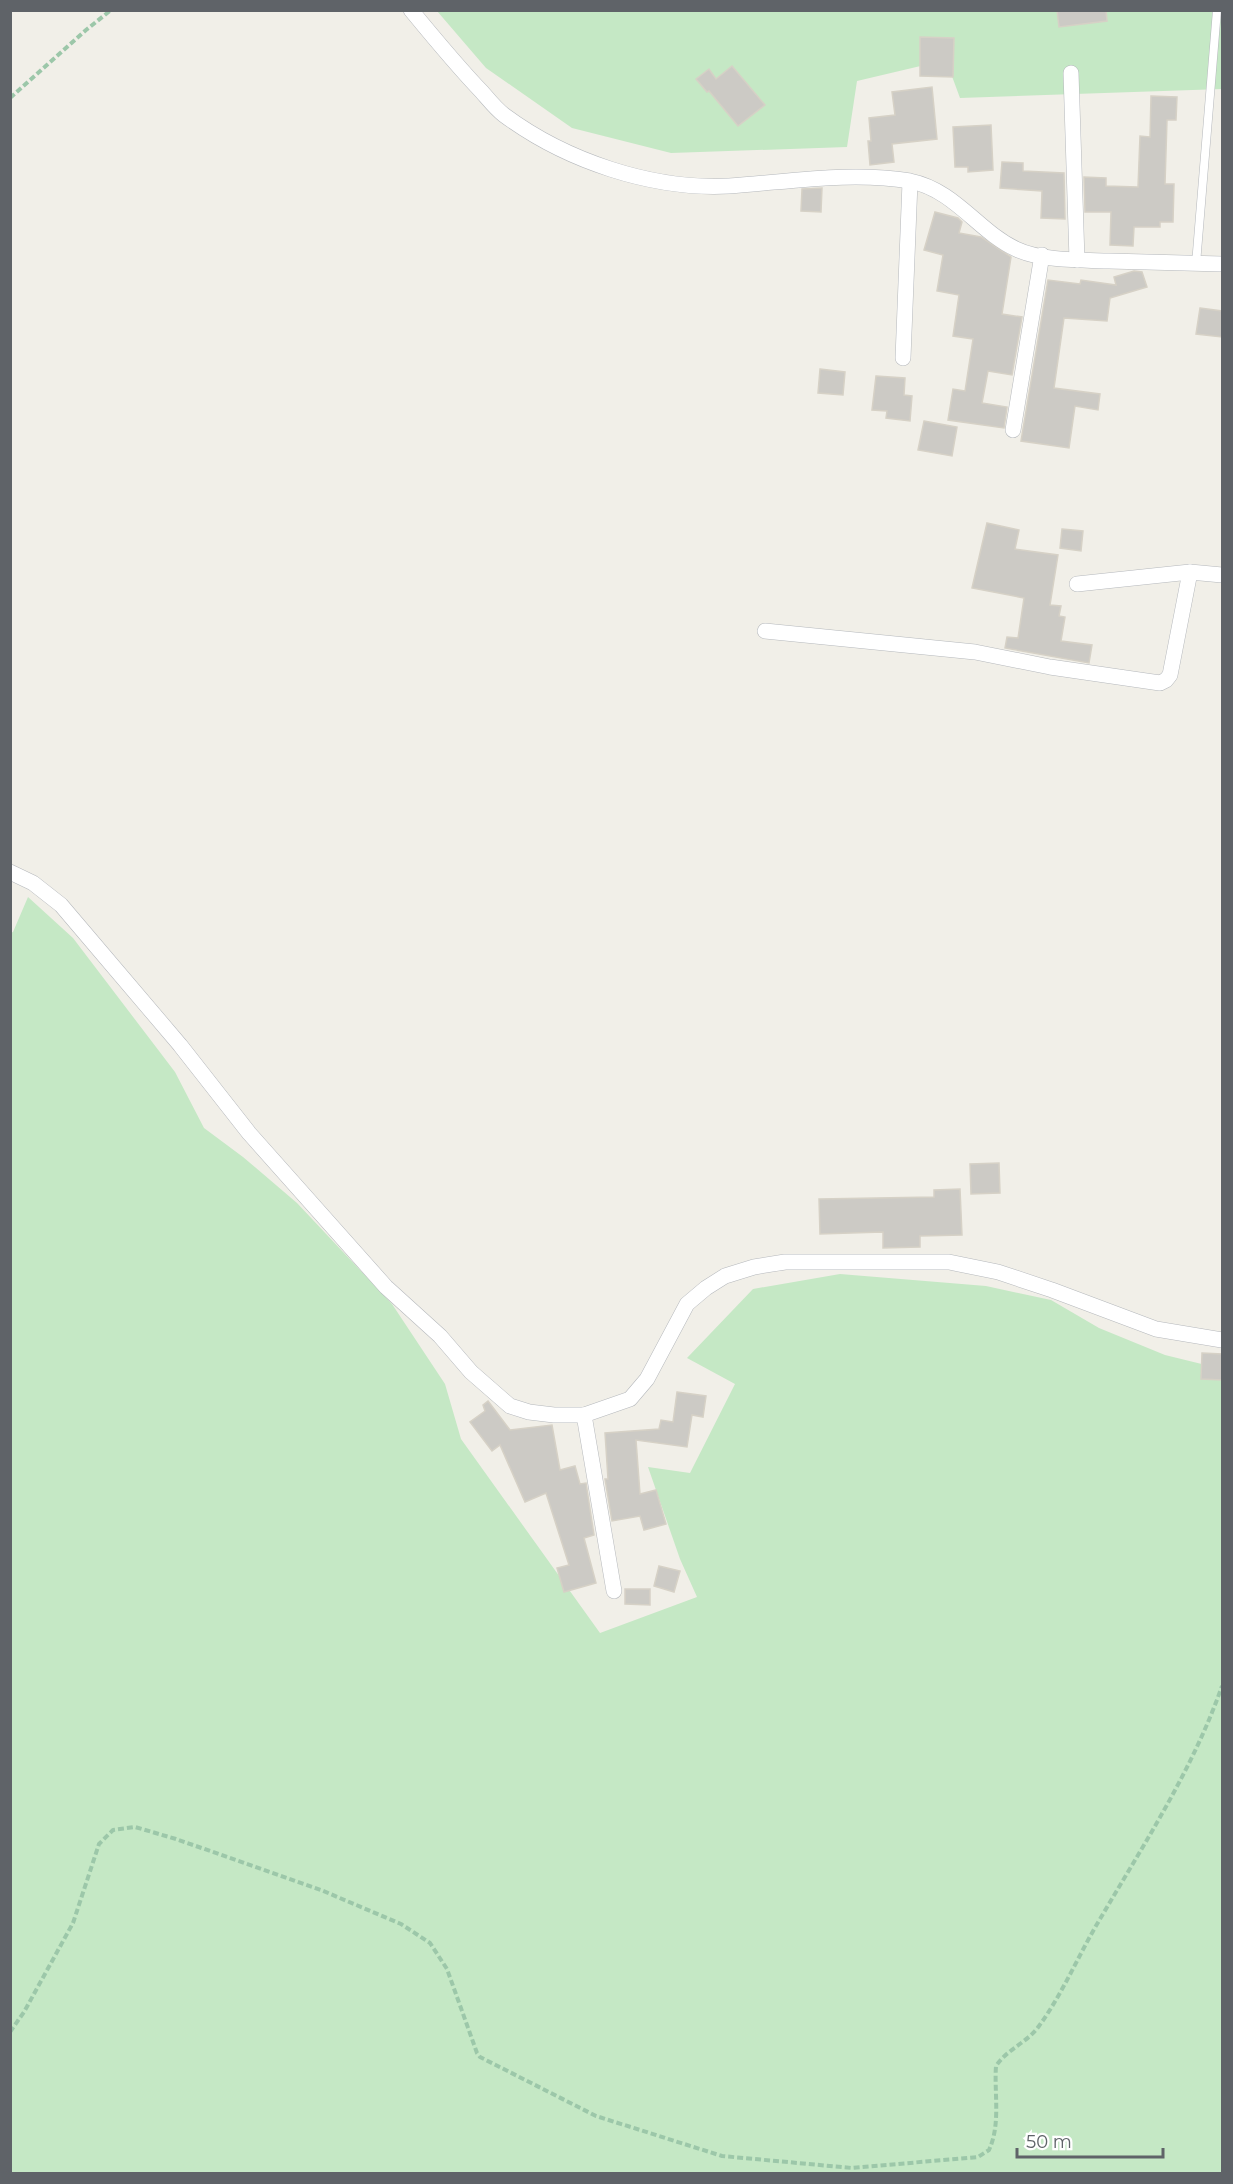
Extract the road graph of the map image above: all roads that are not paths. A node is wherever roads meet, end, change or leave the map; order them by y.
1 (411, 10) edge
2 (1217, 10) edge
3 (1071, 73) dead end
4 (910, 182) junction
5 (1042, 255) junction
6 (1077, 260) junction
7 (1196, 264) junction
8 (1222, 264) edge
9 (903, 358) dead end
10 (1013, 430) dead end
11 (1190, 572) junction
12 (1222, 575) edge
13 (1077, 584) dead end
14 (765, 631) dead end
15 (10, 872) edge
16 (1222, 1340) edge
17 (584, 1415) junction
18 (614, 1591) dead end

1 - 4 street
2 - 7 lane
3 - 6 street
4 - 5 street
4 - 9 street
5 - 6 street
5 - 10 street
6 - 7 street
7 - 8 street
11 - 12 street
11 - 13 street
11 - 14 street
15 - 17 street
16 - 17 street
17 - 18 street

